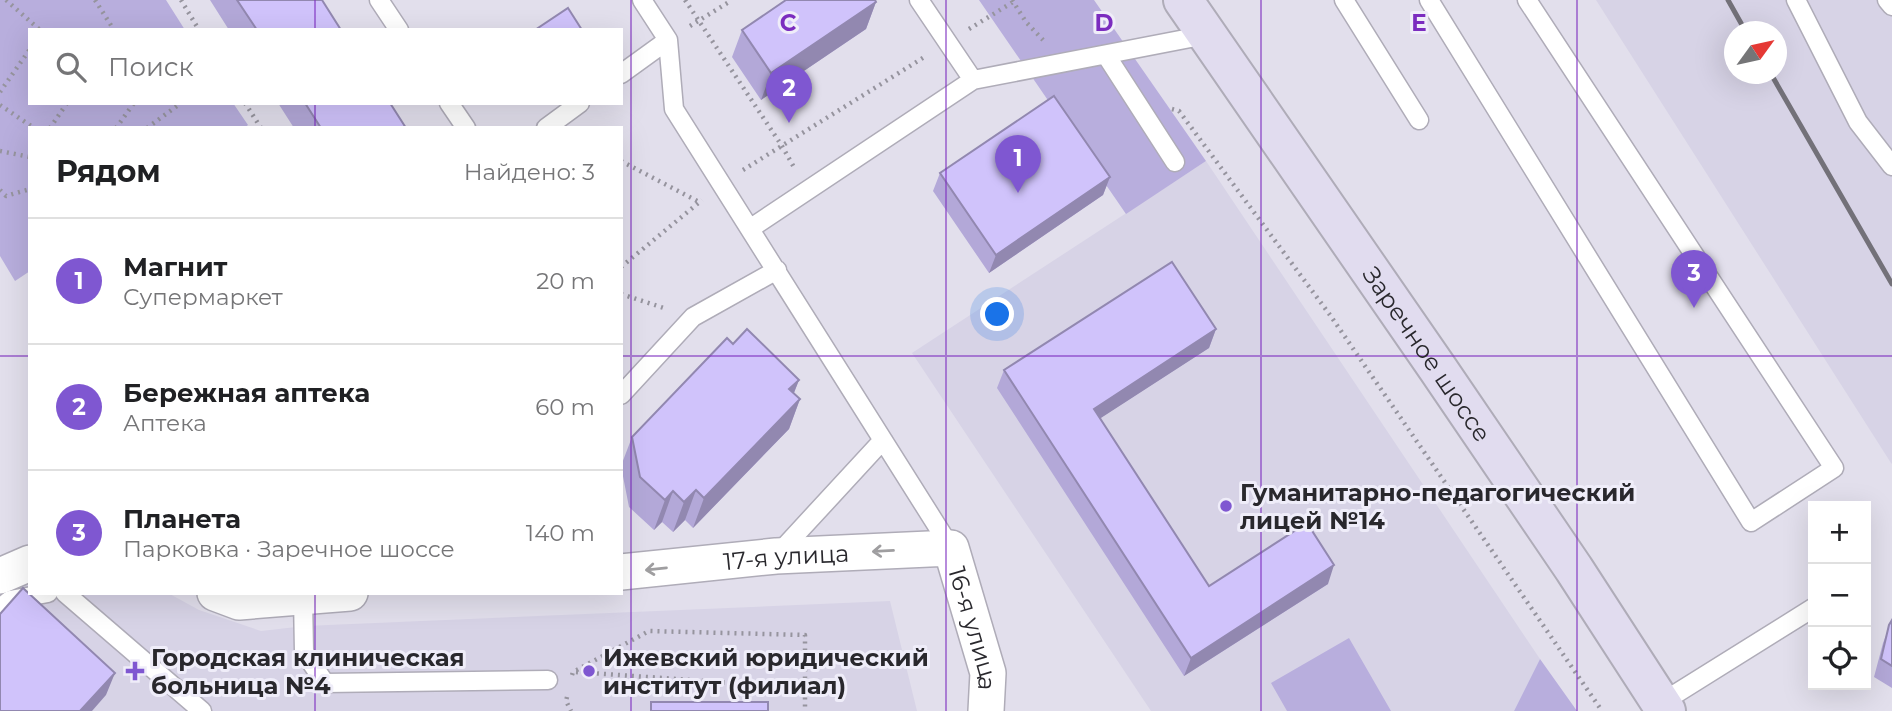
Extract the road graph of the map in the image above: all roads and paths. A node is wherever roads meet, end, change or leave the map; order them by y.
1 (6, 0) edge
2 (95, 0) edge
3 (181, 0) edge
4 (379, 0) edge
5 (642, 0) edge
6 (685, 0) edge
7 (728, 0) edge
8 (919, 0) edge
9 (1183, 0) edge
10 (1344, 0) edge
11 (1429, 0) edge
12 (1527, 0) edge
13 (1796, 0) edge
14 (1887, 0) edge
15 (1012, 1) edge
16 (1892, 6) edge
17 (699, 21) junction
18 (38, 28) edge
19 (113, 28) edge
20 (198, 28) edge
21 (398, 28) edge
22 (1206, 35) junction
23 (668, 40) junction
24 (947, 43) junction
25 (28, 52) edge
26 (1106, 55) junction
27 (1066, 64) junction
28 (623, 73) edge
29 (973, 80) junction
30 (1129, 90) junction
31 (0, 92) edge
32 (0, 105) edge
33 (66, 105) edge
34 (133, 105) edge
35 (178, 105) edge
36 (246, 105) edge
37 (450, 105) edge
38 (577, 105) edge
39 (1419, 120) dead end
40 (31, 126) edge
41 (51, 126) edge
42 (117, 126) edge
43 (151, 126) edge
44 (260, 126) edge
45 (465, 126) edge
46 (549, 126) edge
47 (782, 146) junction
48 (0, 151) edge
49 (28, 157) edge
50 (623, 162) edge
51 (1175, 162) dead end
52 (1892, 166) edge
53 (722, 184) junction
54 (28, 189) edge
55 (0, 190) edge
56 (807, 191) junction
57 (700, 202) junction
58 (751, 228) junction
59 (623, 265) edge
60 (777, 270) junction
61 (623, 295) edge
62 (693, 317) junction
63 (623, 394) edge
64 (883, 439) junction
65 (951, 548) junction
66 (776, 556) junction
67 (28, 564) edge
68 (623, 572) edge
69 (0, 576) edge
70 (37, 595) edge
71 (67, 595) edge
72 (326, 595) edge
73 (303, 597) junction
74 (227, 598) edge
75 (0, 608) edge
76 (1808, 611) edge
77 (573, 672) junction
78 (548, 680) joint
79 (570, 681) dead end
80 (805, 688) junction
81 (568, 691) dead end
82 (1663, 707) edge
83 (202, 711) edge
84 (571, 711) edge
85 (805, 711) edge
86 (986, 711) edge
87 (1602, 711) edge

1 - 18 path
2 - 19 path
3 - 20 path
4 - 21 lane
5 - 23 lane
6 - 17 path
7 - 17 path
8 - 24 lane
9 - 22 main road, Заречное шоссе
10 - 39 lane
11 - 12 lane
13 - 52 lane
14 - 16 lane
15 - 24 path
15 - 27 path
17 - 23 path
17 - 47 path
22 - 26 lane
22 - 82 main road, Заречное шоссе
23 - 28 lane
23 - 53 lane
24 - 29 lane
24 - 47 path
25 - 31 path
26 - 27 lane
26 - 30 lane
27 - 29 lane
29 - 56 lane
30 - 51 lane
30 - 87 path
32 - 40 path
33 - 41 path
34 - 42 path
35 - 43 path
36 - 44 path
37 - 45 lane
38 - 46 lane
47 - 53 path
47 - 56 path
48 - 49 path
50 - 57 path
53 - 57 path
53 - 58 lane
54 - 55 path
56 - 58 lane
57 - 58 path
57 - 59 path
58 - 60 lane
60 - 62 lane
60 - 64 lane
61 - 62 path
62 - 63 lane
64 - 65 lane
64 - 66 lane
65 -> 66 street, 17-я улица
65 - 86 street, 16-я улица
66 -> 68 street, 17-я улица
67 - 69 street
70 - 75 lane
71 - 83 lane
72 - 73 street
73 - 74 street
73 - 78 lane
76 - 82 lane
77 - 78 path
77 - 79 path
77 - 80 path
77 - 80 path
80 - 85 path
81 - 84 path

